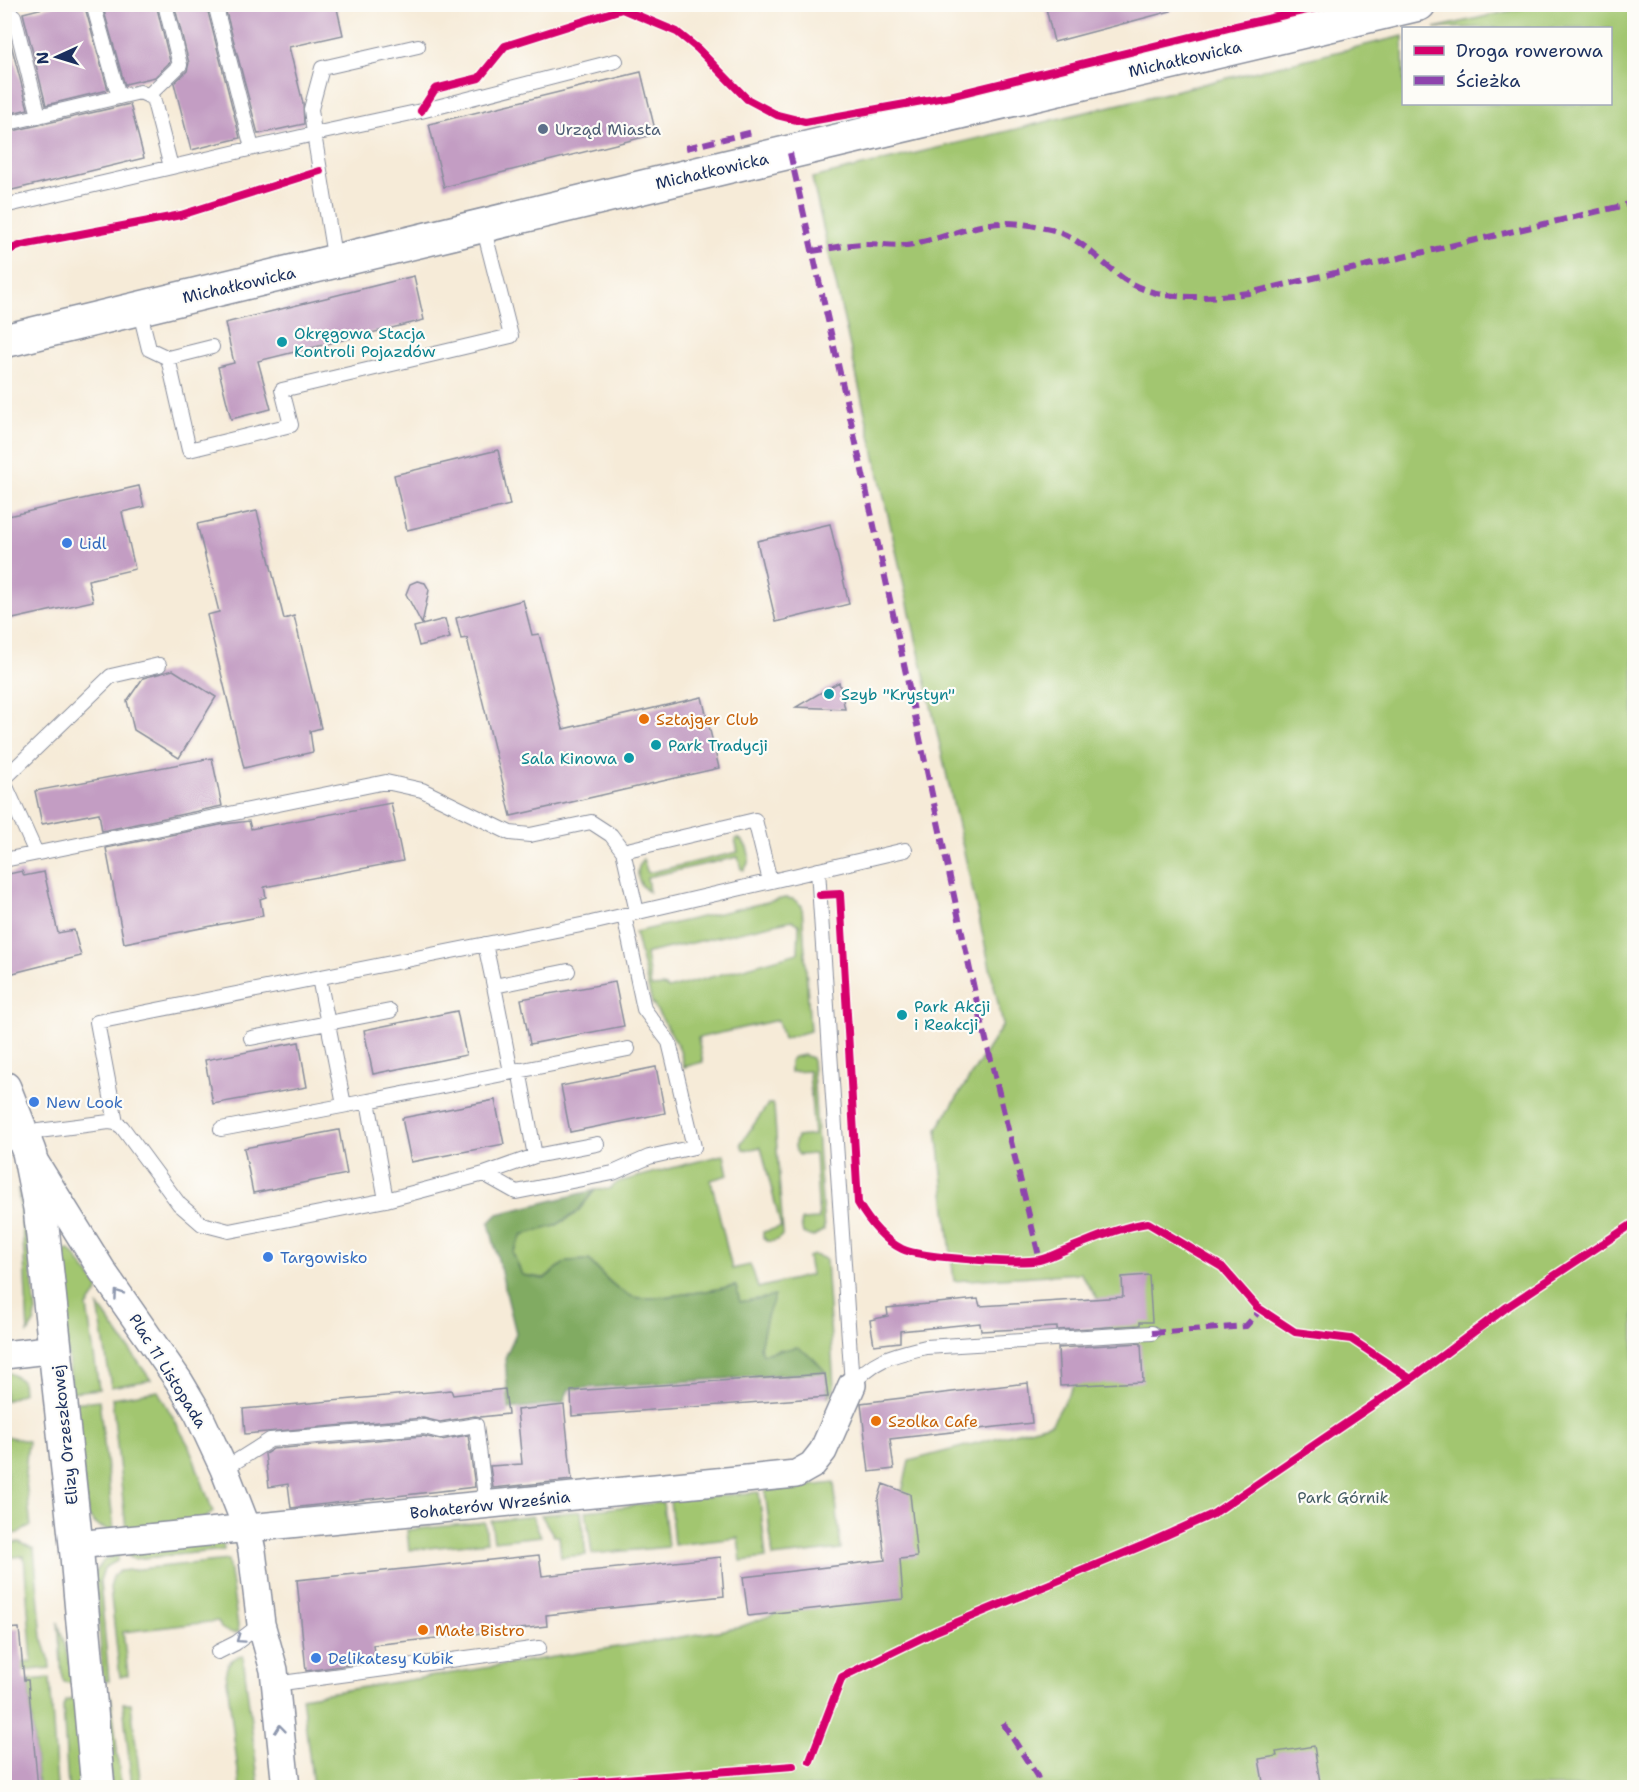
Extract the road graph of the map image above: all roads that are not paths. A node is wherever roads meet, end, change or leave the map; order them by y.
1 (93, 4) edge
2 (165, 4) edge
3 (215, 4) edge
4 (1419, 4) edge
5 (14, 16) dead end
6 (418, 46) dead end
7 (616, 61) dead end
8 (148, 96) junction
9 (118, 97) junction
10 (39, 116) junction
11 (4, 124) edge
12 (314, 134) junction
13 (252, 148) junction
14 (171, 167) junction
15 (4, 206) edge
16 (483, 226) junction
17 (335, 262) junction
18 (139, 309) junction
19 (4, 340) edge
20 (212, 347) dead end
21 (168, 358) junction
22 (159, 665) dead end
23 (4, 781) edge
24 (905, 850) dead end
25 (623, 852) junction
26 (36, 854) junction
27 (4, 860) edge
28 (818, 870) junction
29 (770, 881) junction
30 (631, 913) junction
31 (485, 944) junction
32 (568, 971) dead end
33 (319, 978) junction
34 (494, 986) junction
35 (390, 1011) dead end
36 (328, 1024) junction
37 (251, 1038) dead end
38 (628, 1049) dead end
39 (515, 1071) junction
40 (6, 1097) edge
41 (368, 1101) junction
42 (344, 1105) junction
43 (116, 1123) junction
44 (221, 1129) dead end
45 (26, 1143) junction
46 (597, 1144) dead end
47 (535, 1156) junction
48 (484, 1174) junction
49 (386, 1200) junction
50 (1152, 1333) dead end
51 (56, 1349) junction
52 (4, 1355) edge
53 (852, 1384) junction
54 (224, 1469) junction
55 (486, 1505) junction
56 (247, 1528) junction
57 (76, 1545) junction
58 (261, 1624) junction
59 (539, 1647) dead end
60 (218, 1652) dead end
61 (275, 1684) junction
62 (98, 1788) edge
63 (286, 1788) edge

1 - 9 lane
2 - 8 lane
3 - 13 lane
4 - 16 street, Michałkowicka
5 - 10 lane
6 - 12 lane
7 - 12 lane
8 - 9 lane
8 - 14 lane
9 - 10 lane
10 - 11 lane
12 - 13 lane
12 - 17 lane
13 - 14 lane
14 - 15 lane
16 - 17 street, Michałkowicka
16 - 21 lane
17 - 18 street, Michałkowicka
18 - 19 street, Michałkowicka
18 - 21 lane
20 - 21 lane
22 - 23 lane
23 - 26 lane
24 - 28 lane
25 - 26 lane
25 - 29 lane
25 - 30 lane
26 - 27 lane
28 - 29 lane
28 - 53 lane
29 - 30 lane
30 - 31 lane
30 - 48 lane
31 - 33 lane
31 - 34 lane
32 - 34 lane
33 - 36 lane
33 - 43 lane
34 - 39 lane
35 - 36 lane
36 - 37 lane
36 - 42 lane
38 - 39 lane
39 - 41 lane
39 - 47 lane
40 - 45 street, Elizy Orzeszkowej
41 - 42 lane
41 - 49 lane
42 - 44 lane
43 - 45 lane
43 - 49 lane
45 - 51 street, Elizy Orzeszkowej
54 -> 45 street, Plac 11 Listopada
46 - 47 lane
47 - 48 lane
48 - 49 lane
50 - 53 lane
51 - 52 street
51 - 57 street, Elizy Orzeszkowej
53 - 55 street, Bohaterów Września
54 - 55 lane
54 - 56 street, Plac 11 Listopada
55 - 56 street, Bohaterów Września
56 - 57 street, Bohaterów Września
56 - 58 street, Plac 11 Listopada
57 - 62 street, Elizy Orzeszkowej
58 -> 60 lane
58 - 61 street, Plac 11 Listopada
59 - 61 lane
63 -> 61 street, Plac 11 Listopada

